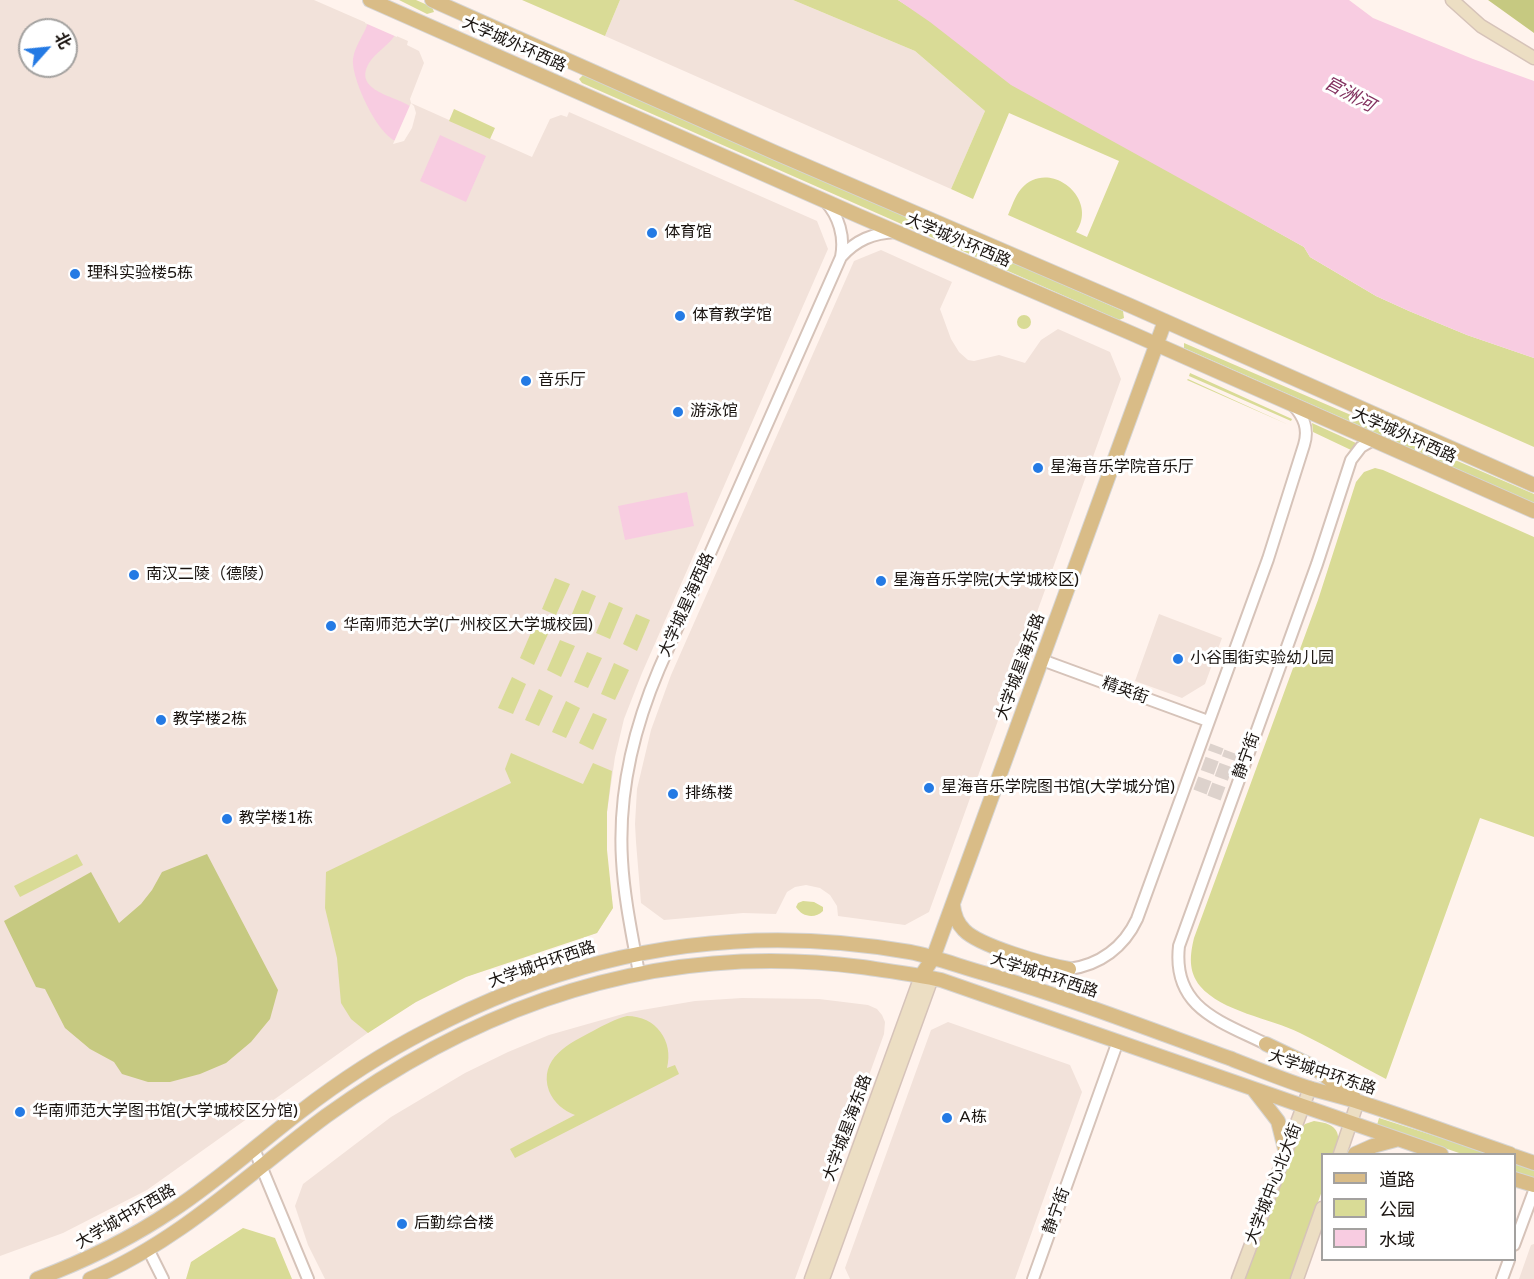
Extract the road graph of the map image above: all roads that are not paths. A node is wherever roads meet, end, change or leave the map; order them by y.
1 (370, 0) edge
2 (432, 0) edge
3 (1452, 0) edge
4 (1534, 58) edge
5 (824, 201) junction
6 (897, 232) junction
7 (841, 257) junction
8 (1131, 306) junction
9 (1165, 321) junction
10 (1122, 329) junction
11 (1156, 344) junction
12 (1291, 403) junction
13 (1373, 440) junction
14 (1534, 485) edge
15 (1534, 511) edge
16 (1041, 660) junction
17 (1208, 721) junction
18 (953, 905) junction
19 (636, 954) junction
20 (933, 958) junction
21 (1069, 969) joint
22 (568, 971) junction
23 (639, 973) junction
24 (926, 977) junction
25 (575, 989) junction
26 (1125, 1020) joint
27 (1118, 1041) junction
28 (1266, 1044) joint
29 (1310, 1088) junction
30 (1253, 1089) junction
31 (1358, 1101) junction
32 (1303, 1107) junction
33 (1350, 1123) junction
34 (1400, 1141) junction
35 (254, 1149) junction
36 (1286, 1149) junction
37 (1341, 1153) edge
38 (1359, 1153) edge
39 (1435, 1153) edge
40 (1504, 1153) edge
41 (1516, 1156) edge
42 (1534, 1163) edge
43 (262, 1168) junction
44 (1516, 1179) edge
45 (1534, 1185) edge
46 (1534, 1191) edge
47 (1321, 1213) edge
48 (1516, 1242) edge
49 (148, 1249) junction
50 (1509, 1261) edge
51 (37, 1279) edge
52 (90, 1279) edge
53 (163, 1279) edge
54 (308, 1279) edge
55 (811, 1279) edge
56 (823, 1279) edge
57 (1032, 1279) edge
58 (1238, 1279) edge
59 (1297, 1279) edge
60 (1502, 1279) edge

1 - 5 main road, 大学城外环西路
2 - 8 main road, 大学城外环西路
3 - 4 main road
5 - 6 main road, 大学城外环西路
5 - 7 street, 大学城星海西路
6 - 7 street, 大学城星海西路
6 - 10 main road, 大学城外环西路
7 - 19 street, 大学城星海西路
8 - 9 main road, 大学城外环西路
8 - 10 main road
9 - 11 main road, 大学城星海东路
9 - 14 main road, 大学城外环西路
10 - 11 main road, 大学城外环西路
11 - 12 main road, 大学城外环西路
11 - 16 main road, 大学城星海东路
12 - 13 main road, 大学城外环西路
12 - 17 street
13 - 15 main road, 大学城外环西路
13 - 28 street, 静宁街
16 - 17 street, 精英街
16 - 18 main road, 大学城星海东路
17 - 21 street
18 - 20 main road, 大学城星海东路
18 - 21 main road
19 - 20 main road, 大学城中环西路
19 - 22 main road, 大学城中环西路
19 - 23 street, 大学城星海西路
20 - 24 main road, 大学城星海东路
20 - 26 main road, 大学城中环西路
22 - 25 main road
22 - 35 main road, 大学城中环西路
23 - 24 main road, 大学城中环西路
23 - 25 main road, 大学城中环西路
24 - 27 main road, 大学城中环西路
24 - 55 main road, 大学城星海东路
24 - 56 main road, 大学城星海东路
25 - 43 main road, 大学城中环西路
26 - 29 main road, 大学城中环东路
27 - 30 main road
27 - 57 street, 静宁街
28 - 31 main road
29 - 31 main road, 大学城中环东路
29 - 32 main road, 大学城中心北大街
30 - 32 main road
30 - 36 main road
31 - 33 main road
31 - 40 main road, 大学城中环东路
32 - 33 main road
32 - 36 main road, 大学城中心北大街
33 - 34 main road
33 - 37 main road
34 - 38 main road
34 - 39 main road
35 - 43 street
35 - 51 main road, 大学城中环西路
36 - 58 main road, 大学城中心北大街
41 - 42 main road
43 - 49 main road, 大学城中环西路
43 - 54 street
44 - 45 main road
46 - 48 street
47 - 59 main road
49 - 52 main road, 大学城中环西路
49 - 53 street
50 - 60 street

